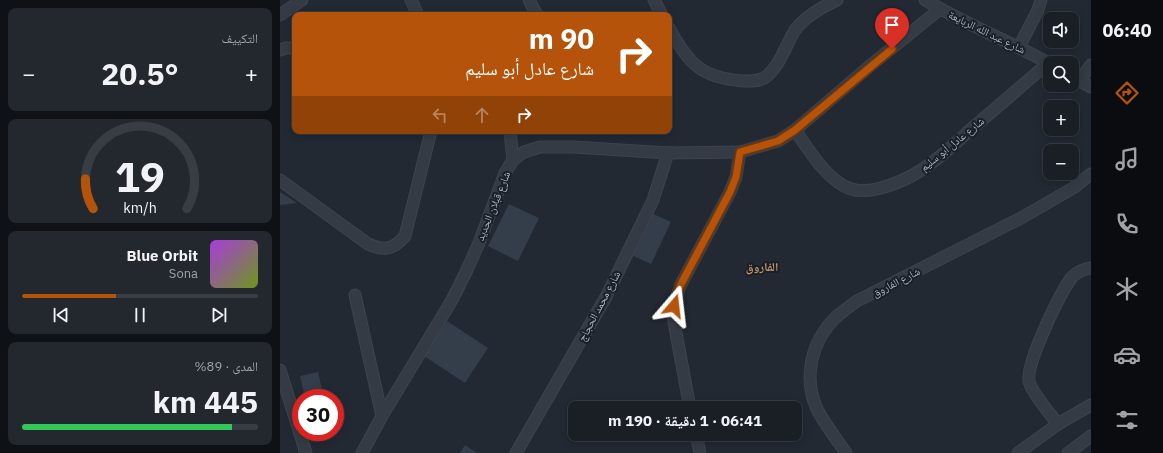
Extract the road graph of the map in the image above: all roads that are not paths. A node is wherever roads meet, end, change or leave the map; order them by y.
1 (302, 0) edge
2 (411, 0) edge
3 (530, 0) edge
4 (654, 0) edge
5 (837, 0) edge
6 (925, 0) edge
7 (1041, 0) edge
8 (940, 9) junction
9 (417, 12) edge
10 (536, 12) edge
11 (660, 12) edge
12 (280, 15) edge
13 (672, 33) edge
14 (1019, 47) junction
15 (292, 48) edge
16 (280, 50) edge
17 (1043, 61) edge
18 (1091, 64) edge
19 (1043, 69) edge
20 (1079, 76) edge
21 (1079, 81) edge
22 (1091, 88) edge
23 (795, 130) junction
24 (430, 134) edge
25 (510, 134) edge
26 (740, 152) junction
27 (668, 153) junction
28 (513, 160) junction
29 (1091, 174) edge
30 (280, 180) edge
31 (1091, 268) edge
32 (355, 295) dead end
33 (280, 370) edge
34 (284, 397) edge
35 (689, 401) edge
36 (1091, 405) edge
37 (382, 416) junction
38 (1058, 424) junction
39 (1091, 436) edge
40 (697, 441) edge
41 (306, 453) edge
42 (362, 453) edge
43 (516, 453) edge
44 (700, 453) edge
45 (846, 453) edge
46 (1018, 453) edge
47 (1068, 453) edge

1 - 12 street
2 - 9 street
3 - 10 street
4 - 11 street
5 - 13 street
6 - 8 street, شارع عبد الله الربايعة
7 - 14 street
8 - 14 street, شارع عبد الله الربايعة
8 - 23 street
14 - 17 street, شارع عبد الله الربايعة
15 - 16 street
18 - 20 street
19 - 23 street, شارع عادل أبو سليم
21 - 22 street
23 - 26 street
24 - 30 street
25 - 28 street
26 - 27 street, شارع قبلان الحديد
26 - 35 street
27 - 28 street, شارع قبلان الحديد
27 - 43 street, شارع محمد الحجاج
28 - 37 street, شارع قبلان الحديد
29 - 45 street, شارع الفاروق
31 - 38 street
32 - 37 street
33 - 34 street
34 - 41 street
36 - 38 street
37 - 42 street, شارع قبلان الحديد
38 - 46 street
39 - 47 street
40 - 44 street

